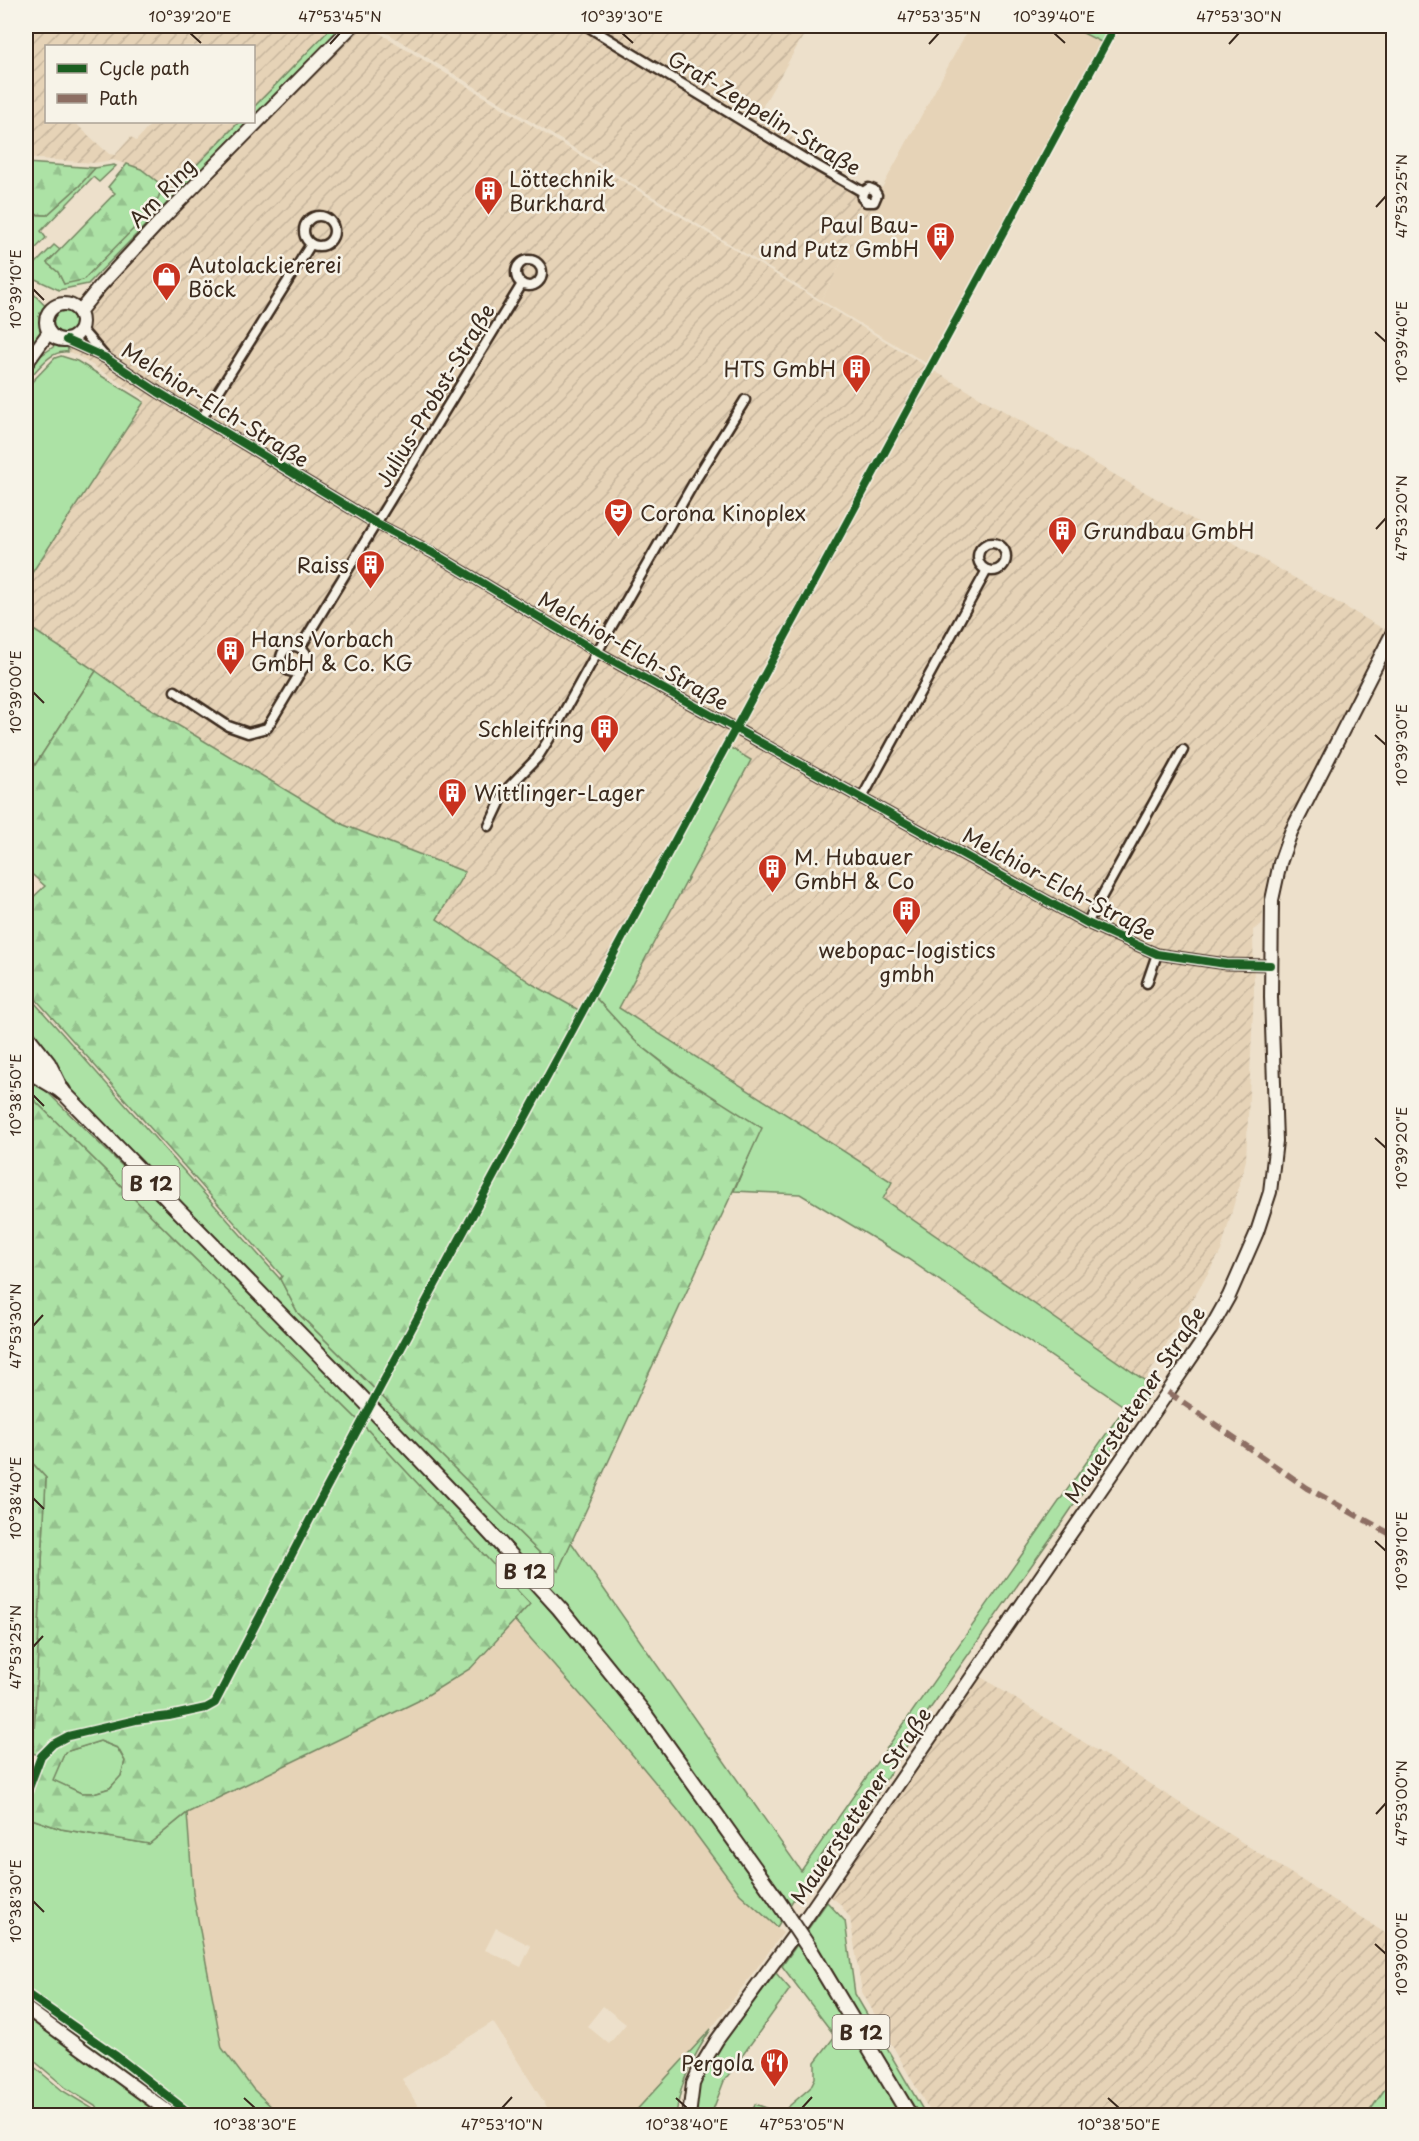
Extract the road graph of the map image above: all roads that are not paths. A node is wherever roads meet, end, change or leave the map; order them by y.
1 (352, 26) edge
2 (588, 26) edge
3 (863, 192) dead end
4 (311, 244) dead end
5 (522, 284) dead end
6 (76, 309) junction
7 (81, 330) junction
8 (58, 337) junction
9 (106, 358) junction
10 (29, 360) edge
11 (746, 400) dead end
12 (202, 418) junction
13 (377, 524) junction
14 (987, 570) dead end
15 (1393, 630) edge
16 (300, 648) junction
17 (597, 652) junction
18 (303, 668) junction
19 (175, 691) dead end
20 (1183, 750) dead end
21 (862, 798) junction
22 (489, 826) dead end
23 (1087, 923) junction
24 (1157, 954) junction
25 (1270, 965) junction
26 (1147, 983) dead end
27 (26, 1035) edge
28 (26, 1053) edge
29 (26, 1066) edge
30 (62, 1091) junction
31 (26, 2008) edge
32 (174, 2115) edge
33 (689, 2115) edge
34 (910, 2115) edge

1 - 6 main road, Am Ring
2 - 3 street, Graf-Zeppelin-Straße
4 - 12 street
5 - 13 street, Julius-Probst-Straße
6 - 7 main road
6 - 8 main road
7 - 8 main road
7 - 9 street, Melchior-Elch-Straße
8 - 9 street, Melchior-Elch-Straße
8 - 10 main road
9 - 12 street, Melchior-Elch-Straße
11 - 17 street
12 - 13 street, Melchior-Elch-Straße
13 - 16 street, Julius-Probst-Straße
13 - 17 street, Melchior-Elch-Straße
14 - 21 street
15 - 25 main road, Mauerstettener Straße
16 - 18 street
16 - 18 street
17 - 21 street, Melchior-Elch-Straße
17 - 22 street
18 - 19 street
20 - 23 street
21 - 23 street, Melchior-Elch-Straße
23 - 24 street, Melchior-Elch-Straße
24 - 25 street, Melchior-Elch-Straße
24 - 26 street
25 - 33 main road, Mauerstettener Straße
27 - 30 main road
28 - 30 highway, B 12
29 - 30 main road, B 12
30 - 34 main road, B 12, bridge
31 - 32 main road

